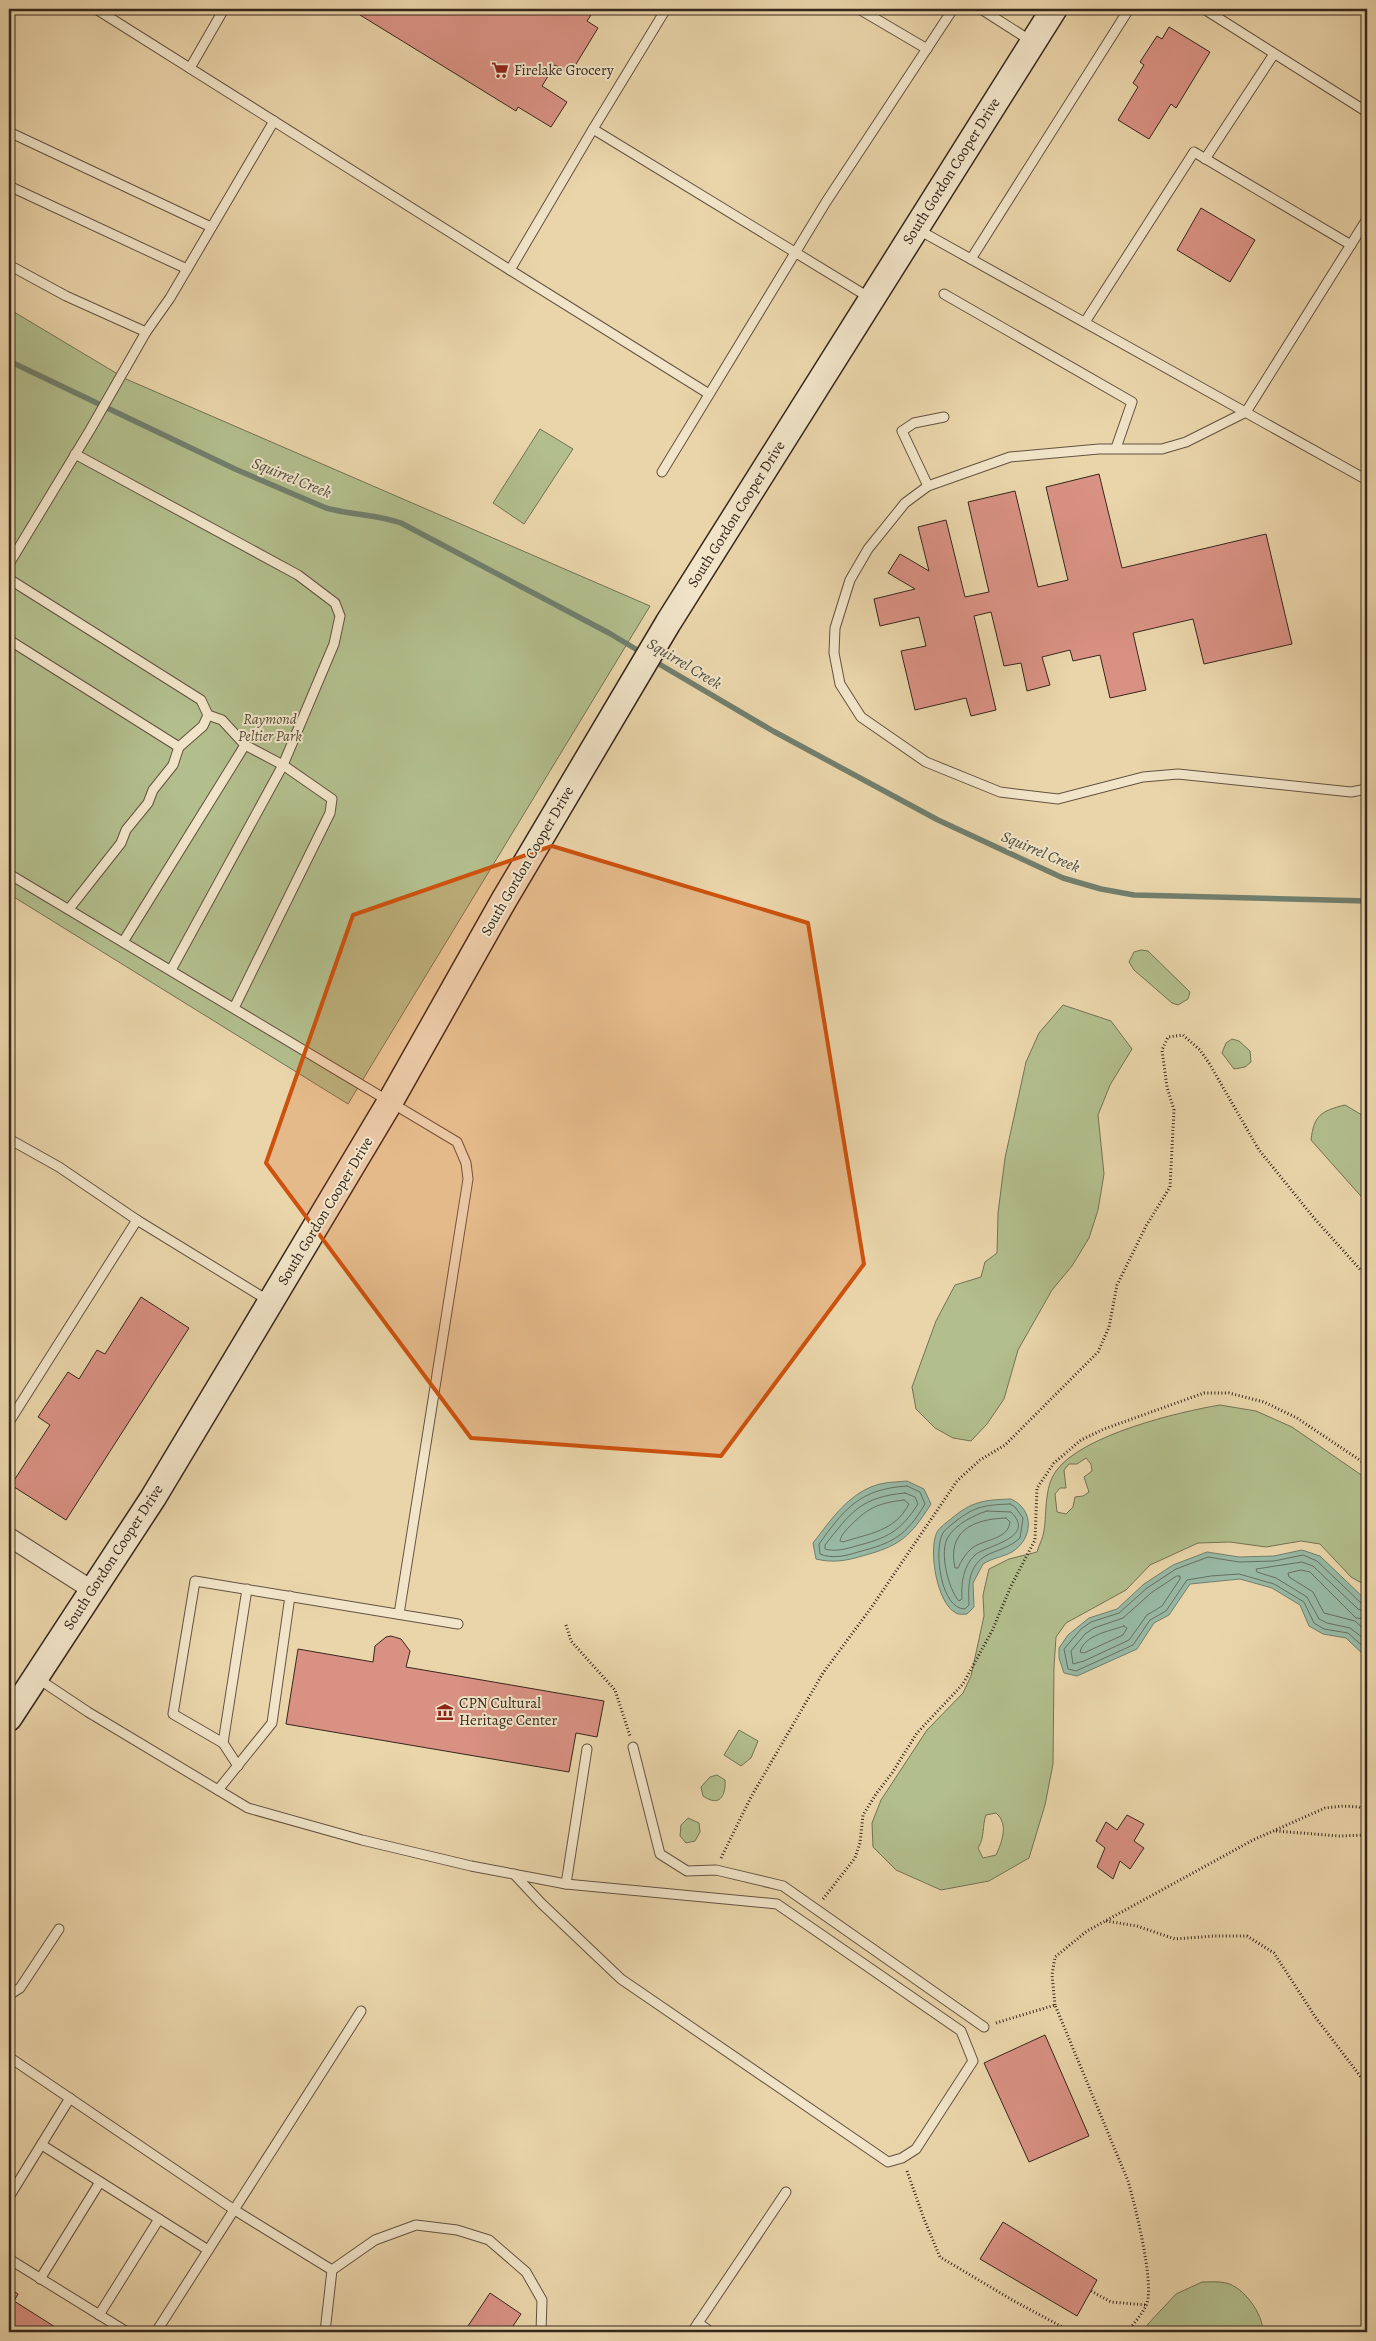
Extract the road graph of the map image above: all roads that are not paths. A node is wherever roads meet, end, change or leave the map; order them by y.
1 (96, 9) edge
2 (224, 9) edge
3 (666, 9) edge
4 (859, 9) edge
5 (953, 9) edge
6 (981, 9) edge
7 (1054, 9) edge
8 (1129, 9) edge
9 (1204, 9) edge
10 (1033, 42) junction
11 (927, 49) junction
12 (1274, 54) junction
13 (190, 68) junction
14 (1367, 112) edge
15 (274, 122) junction
16 (593, 128) junction
17 (9, 132) edge
18 (1206, 159) junction
19 (9, 186) edge
20 (1367, 219) edge
21 (212, 227) junction
22 (915, 228) junction
23 (1352, 244) junction
24 (796, 252) junction
25 (971, 259) junction
26 (9, 266) edge
27 (187, 269) junction
28 (510, 270) junction
29 (944, 294) dead end
30 (871, 298) junction
31 (1085, 322) junction
32 (146, 332) junction
33 (709, 394) junction
34 (1246, 412) junction
35 (944, 417) dead end
36 (1116, 448) junction
37 (76, 454) junction
38 (662, 472) dead end
39 (1367, 480) edge
40 (928, 486) junction
41 (9, 564) edge
42 (9, 580) edge
43 (9, 640) edge
44 (208, 715) junction
45 (245, 745) junction
46 (179, 747) junction
47 (283, 765) junction
48 (1367, 789) edge
49 (9, 874) edge
50 (69, 909) junction
51 (123, 942) junction
52 (171, 970) junction
53 (234, 1008) junction
54 (390, 1102) junction
55 (9, 1139) edge
56 (137, 1220) junction
57 (270, 1302) junction
58 (9, 1422) edge
59 (9, 1536) edge
60 (92, 1590) junction
61 (247, 1590) junction
62 (290, 1596) junction
63 (399, 1614) junction
64 (458, 1624) dead end
65 (35, 1677) junction
66 (9, 1718) edge
67 (223, 1743) junction
68 (633, 1747) road end
69 (587, 1748) dead end
70 (238, 1766) junction
71 (218, 1790) junction
72 (514, 1874) junction
73 (566, 1884) junction
74 (59, 1929) dead end
75 (9, 1995) edge
76 (361, 2011) dead end
77 (984, 2027) road end
78 (9, 2056) edge
79 (70, 2098) junction
80 (42, 2145) junction
81 (100, 2182) junction
82 (786, 2192) dead end
83 (9, 2197) edge
84 (233, 2210) junction
85 (159, 2219) junction
86 (208, 2250) junction
87 (9, 2259) edge
88 (332, 2270) junction
89 (40, 2279) junction
90 (99, 2315) junction
91 (698, 2323) junction
92 (127, 2332) edge
93 (156, 2332) edge
94 (324, 2332) edge
95 (541, 2332) edge
96 (692, 2332) edge
97 (711, 2332) edge

1 - 13 lane
2 - 13 lane
3 - 16 lane
4 - 11 lane
5 - 11 lane
6 - 10 lane
7 - 10 main road, South Gordon Cooper Drive
8 - 25 lane
9 - 12 lane
10 - 22 main road, South Gordon Cooper Drive
11 - 24 lane
12 - 14 lane
12 - 18 lane
13 - 15 lane
15 - 21 lane
15 - 28 lane
16 - 24 lane
16 - 28 lane
17 - 21 lane
18 - 23 lane
18 - 31 lane
19 - 27 lane
20 - 23 lane
21 - 27 lane
22 - 25 lane
22 - 30 main road, South Gordon Cooper Drive
23 - 34 lane
24 - 30 lane
24 - 33 lane
25 - 31 lane
26 - 32 lane
27 - 32 lane
28 - 33 lane
29 - 36 lane
30 - 54 main road, South Gordon Cooper Drive
31 - 34 lane
32 - 37 lane
33 - 38 lane
34 - 36 lane
34 - 39 lane
35 - 40 lane
36 - 40 lane
37 - 41 lane
37 - 47 lane
40 - 48 lane
42 - 44 lane
43 - 46 lane
44 - 45 lane
44 - 46 lane
45 - 47 lane
45 - 51 lane
46 - 50 lane
47 - 52 lane
47 - 53 lane
49 - 50 lane
50 - 51 lane
51 - 52 lane
52 - 53 lane
53 - 54 lane
54 - 57 main road, South Gordon Cooper Drive
54 - 63 lane
55 - 56 lane
56 - 57 lane
56 - 58 lane
57 - 60 main road, South Gordon Cooper Drive
59 - 60 street
60 - 65 main road, South Gordon Cooper Drive
61 - 62 lane
61 - 67 lane
61 - 67 lane
62 - 63 lane
62 - 70 lane
63 - 64 lane
65 - 66 main road, South Gordon Cooper Drive
65 - 71 lane
67 - 70 lane
68 - 77 lane
69 - 73 lane
70 - 71 lane
71 - 72 lane
72 - 73 lane
72 - 73 lane
74 - 75 lane
76 - 84 lane
78 - 79 lane
79 - 80 lane
79 - 84 lane
80 - 81 lane
80 - 83 lane
81 - 85 lane
81 - 89 lane
82 - 91 lane
84 - 86 lane
84 - 88 lane
85 - 86 lane
85 - 90 lane
86 - 93 lane
87 - 89 lane
88 - 94 lane
88 - 95 lane
89 - 90 lane
90 - 92 lane
91 - 96 lane
91 - 97 lane

